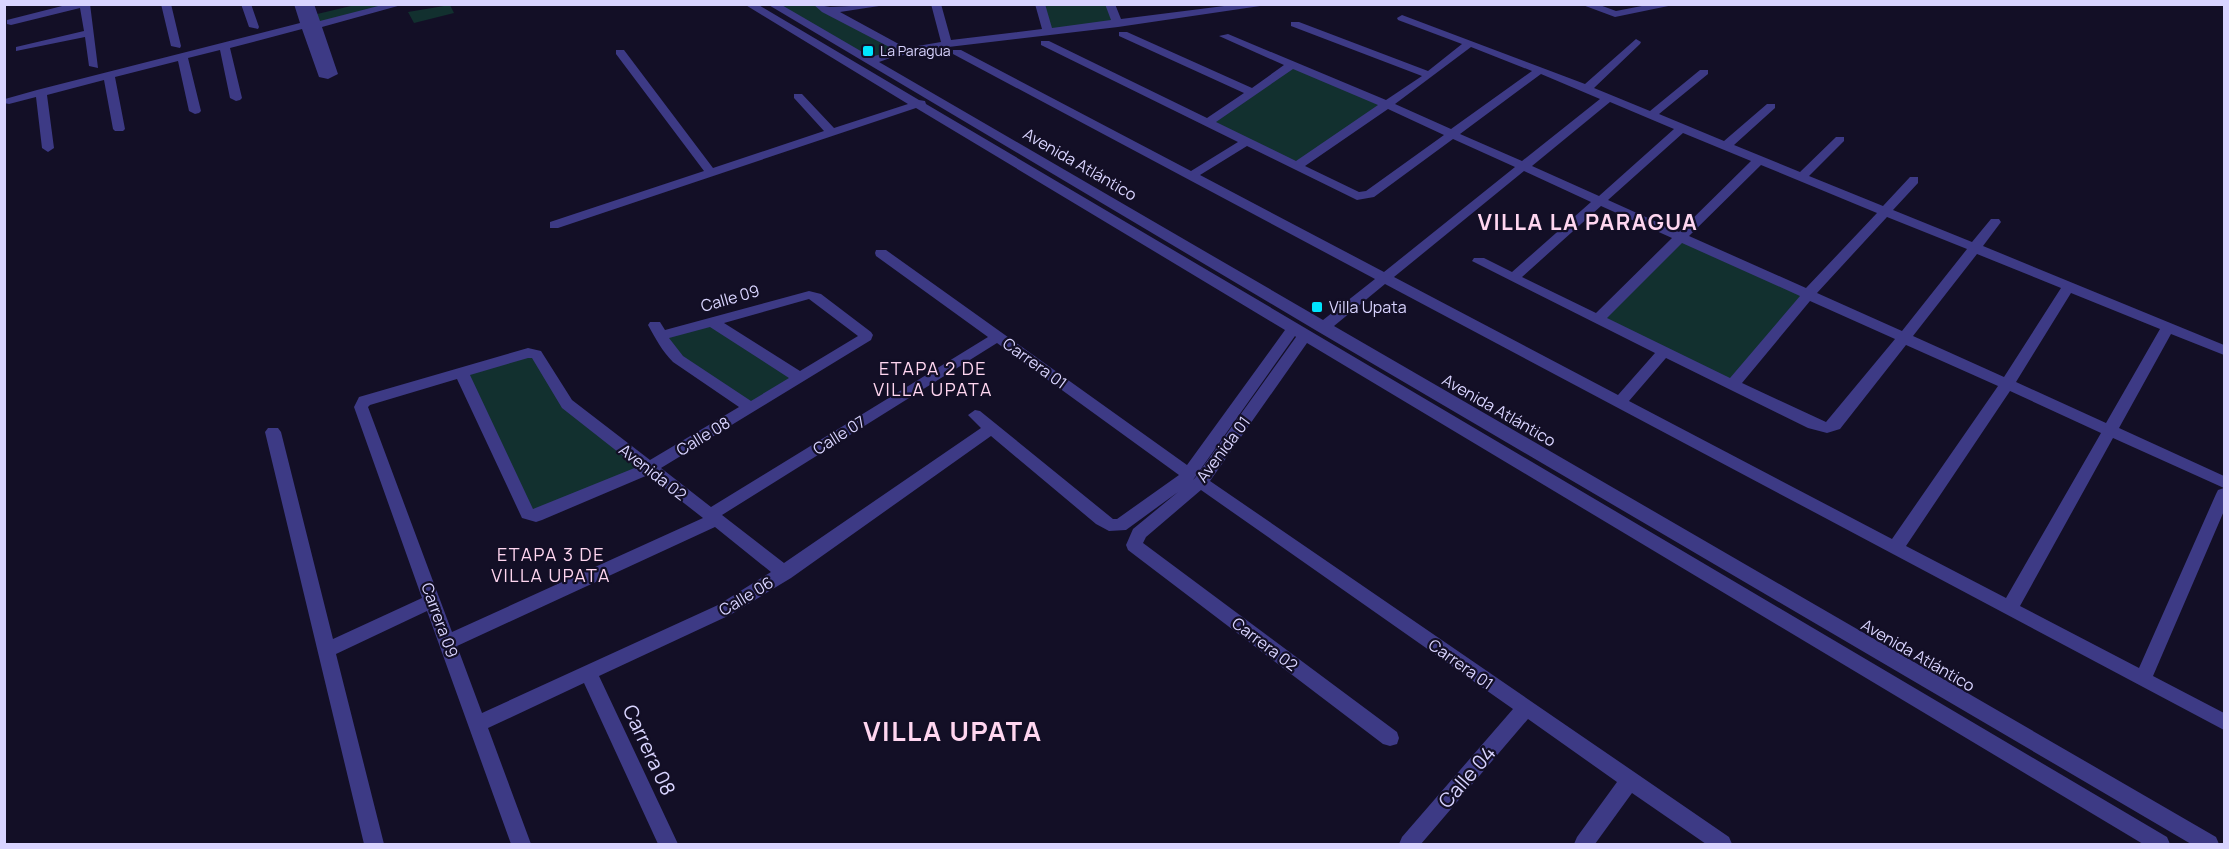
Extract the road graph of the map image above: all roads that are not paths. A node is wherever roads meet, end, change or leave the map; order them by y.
1 (85, 4) edge
2 (166, 4) edge
3 (246, 4) edge
4 (298, 4) edge
5 (309, 4) edge
6 (400, 4) edge
7 (748, 4) edge
8 (772, 4) edge
9 (887, 4) edge
10 (936, 4) edge
11 (1040, 4) edge
12 (1110, 4) edge
13 (1268, 4) edge
14 (1585, 4) edge
15 (1673, 4) edge
16 (822, 7) edge
17 (1209, 8) edge
18 (1402, 18) dead end
19 (11, 22) dead end
20 (1295, 24) dead end
21 (310, 26) junction
22 (254, 27) dead end
23 (1120, 29) junction
24 (89, 33) junction
25 (1224, 36) dead end
26 (1046, 38) junction
27 (1636, 42) dead end
28 (1470, 43) junction
29 (224, 46) junction
30 (952, 48) junction
31 (20, 49) dead end
32 (179, 51) junction
33 (904, 51) junction
34 (620, 52) dead end
35 (869, 62) junction
36 (1292, 65) junction
37 (94, 66) dead end
38 (1540, 70) junction
39 (1704, 72) dead end
40 (109, 75) junction
41 (1430, 75) junction
42 (1586, 90) junction
43 (41, 92) junction
44 (1252, 92) junction
45 (798, 96) dead end
46 (236, 98) dead end
47 (932, 99) junction
48 (1607, 99) junction
49 (9, 100) dead end
50 (916, 105) junction
51 (1387, 105) junction
52 (1771, 106) dead end
53 (195, 111) dead end
54 (1650, 116) junction
55 (1206, 124) junction
56 (119, 129) dead end
57 (1681, 129) junction
58 (832, 133) junction
59 (1452, 135) junction
60 (1840, 139) dead end
61 (1244, 143) junction
62 (1724, 147) junction
63 (48, 148) dead end
64 (1758, 161) junction
65 (1294, 167) junction
66 (1523, 167) junction
67 (711, 173) junction
68 (1191, 176) junction
69 (1800, 178) junction
70 (1914, 180) dead end
71 (1600, 202) junction
72 (1883, 212) junction
73 (1995, 222) dead end
74 (554, 225) dead end
75 (1679, 237) junction
76 (1972, 248) junction
77 (881, 253) dead end
78 (1479, 261) dead end
79 (1383, 278) junction
80 (1513, 278) junction
81 (2068, 287) junction
82 (1808, 295) junction
83 (1597, 320) junction
84 (712, 322) junction
85 (2168, 327) junction
86 (1322, 328) junction
87 (1299, 333) junction
88 (866, 335) joint
89 (999, 336) junction
90 (1905, 338) junction
91 (2224, 350) edge
92 (1664, 352) junction
93 (460, 372) junction
94 (800, 378) junction
95 (2007, 384) junction
96 (1732, 385) junction
97 (1619, 403) junction
98 (751, 408) junction
99 (975, 415) dead end
100 (990, 429) junction
101 (2109, 430) junction
102 (273, 432) dead end
103 (649, 468) junction
104 (1195, 478) junction
105 (2224, 482) edge
106 (2224, 494) edge
107 (713, 517) junction
108 (1895, 548) junction
109 (1139, 550) joint
110 (785, 573) junction
111 (433, 601) junction
112 (2009, 609) junction
113 (449, 642) junction
114 (327, 650) junction
115 (589, 674) junction
116 (2143, 679) junction
117 (1525, 709) junction
118 (2224, 722) edge
119 (479, 723) junction
120 (1390, 738) dead end
121 (1629, 782) junction
122 (374, 844) edge
123 (521, 844) edge
124 (668, 844) edge
125 (1409, 844) edge
126 (1584, 844) edge
127 (1722, 844) edge
128 (2160, 844) edge
129 (2209, 844) edge

1 - 19 street
1 - 24 street
2 - 32 street
3 - 22 street
4 - 21 street
5 - 21 street
6 - 21 street
7 - 50 street, Avenida Atlántico
8 - 35 street, Avenida Atlántico
9 - 16 street
10 - 30 street
11 - 26 street
12 - 23 street
13 - 17 street
14 - 15 street
16 - 33 street
17 - 23 street
18 - 28 street
20 - 41 street
21 - 29 street
23 - 26 street
23 - 44 street
24 - 31 street
24 - 37 street
25 - 36 street
26 - 30 street
26 - 55 street
27 - 42 street
28 - 38 street
28 - 41 street
29 - 32 street
29 - 46 street
30 - 33 street
30 - 68 street
32 - 40 street
32 - 53 street
33 - 35 street
34 - 67 street
35 - 47 street, Avenida Atlántico
36 - 44 street
36 - 51 street
38 - 42 street
38 - 59 street
39 - 54 street
40 - 43 street
40 - 56 street
41 - 51 street
42 - 48 street
43 - 49 street
43 - 63 street
44 - 55 street
45 - 58 street
47 - 50 street
47 - 86 street, Avenida Atlántico
48 - 54 street
48 - 66 street
50 - 58 street
50 - 87 street, Avenida Atlántico
51 - 59 street
51 - 65 street
52 - 62 street
54 - 57 street
55 - 61 street
57 - 62 street
57 - 71 street
58 - 67 street
59 - 65 street
59 - 66 street
60 - 69 street
61 - 65 street
61 - 68 street
62 - 64 street
64 - 69 street
64 - 75 street
66 - 71 street
66 - 79 street
67 - 74 street
68 - 79 street
69 - 72 street
70 - 72 street
71 - 75 street
71 - 80 street
72 - 76 street
72 - 82 street
73 - 76 street
75 - 82 street
75 - 83 street
76 - 81 street
76 - 90 street
77 - 89 street, Carrera 01
78 - 80 street
79 - 86 street
79 - 97 street
80 - 83 street
81 - 85 street
81 - 95 street
82 - 90 street
82 - 96 street
83 - 92 street
84 - 88 street, Calle 09
84 - 94 street
84 - 98 street, Calle 09
85 - 91 street
85 - 101 street
86 - 129 street, Avenida Atlántico
87 - 104 street, Avenida 01
87 - 128 street, Avenida Atlántico
88 - 94 street, Calle 08
89 - 104 street, Carrera 01
89 - 107 street, Calle 07
90 - 95 street
90 - 96 street
92 - 96 street
92 - 97 street
93 - 103 street, Avenida 02
93 - 103 street, Calle 08
93 - 111 street, Carrera 09
94 - 98 street, Calle 08
95 - 101 street
95 - 108 street
97 - 108 street
98 - 103 street, Calle 08
99 - 100 street
100 - 104 street, Avenida 01
100 - 110 street, Calle 06
101 - 105 street
101 - 112 street
102 - 114 street
103 - 107 street, Avenida 02
104 - 109 street, Avenida 01
104 - 117 street, Carrera 01
106 - 116 street
107 - 110 street, Avenida 02
107 - 113 street, Calle 07
108 - 112 street
109 - 120 street, Carrera 02
110 - 115 street, Calle 06
111 - 113 street, Carrera 09
111 - 114 street
112 - 116 street
113 - 119 street, Carrera 09
114 - 122 street
115 - 119 street, Calle 06
115 - 124 street, Carrera 08
116 - 118 street
117 - 121 street, Carrera 01
117 - 125 street, Calle 04
119 - 123 street, Carrera 09
121 - 126 street
121 - 127 street, Carrera 01

